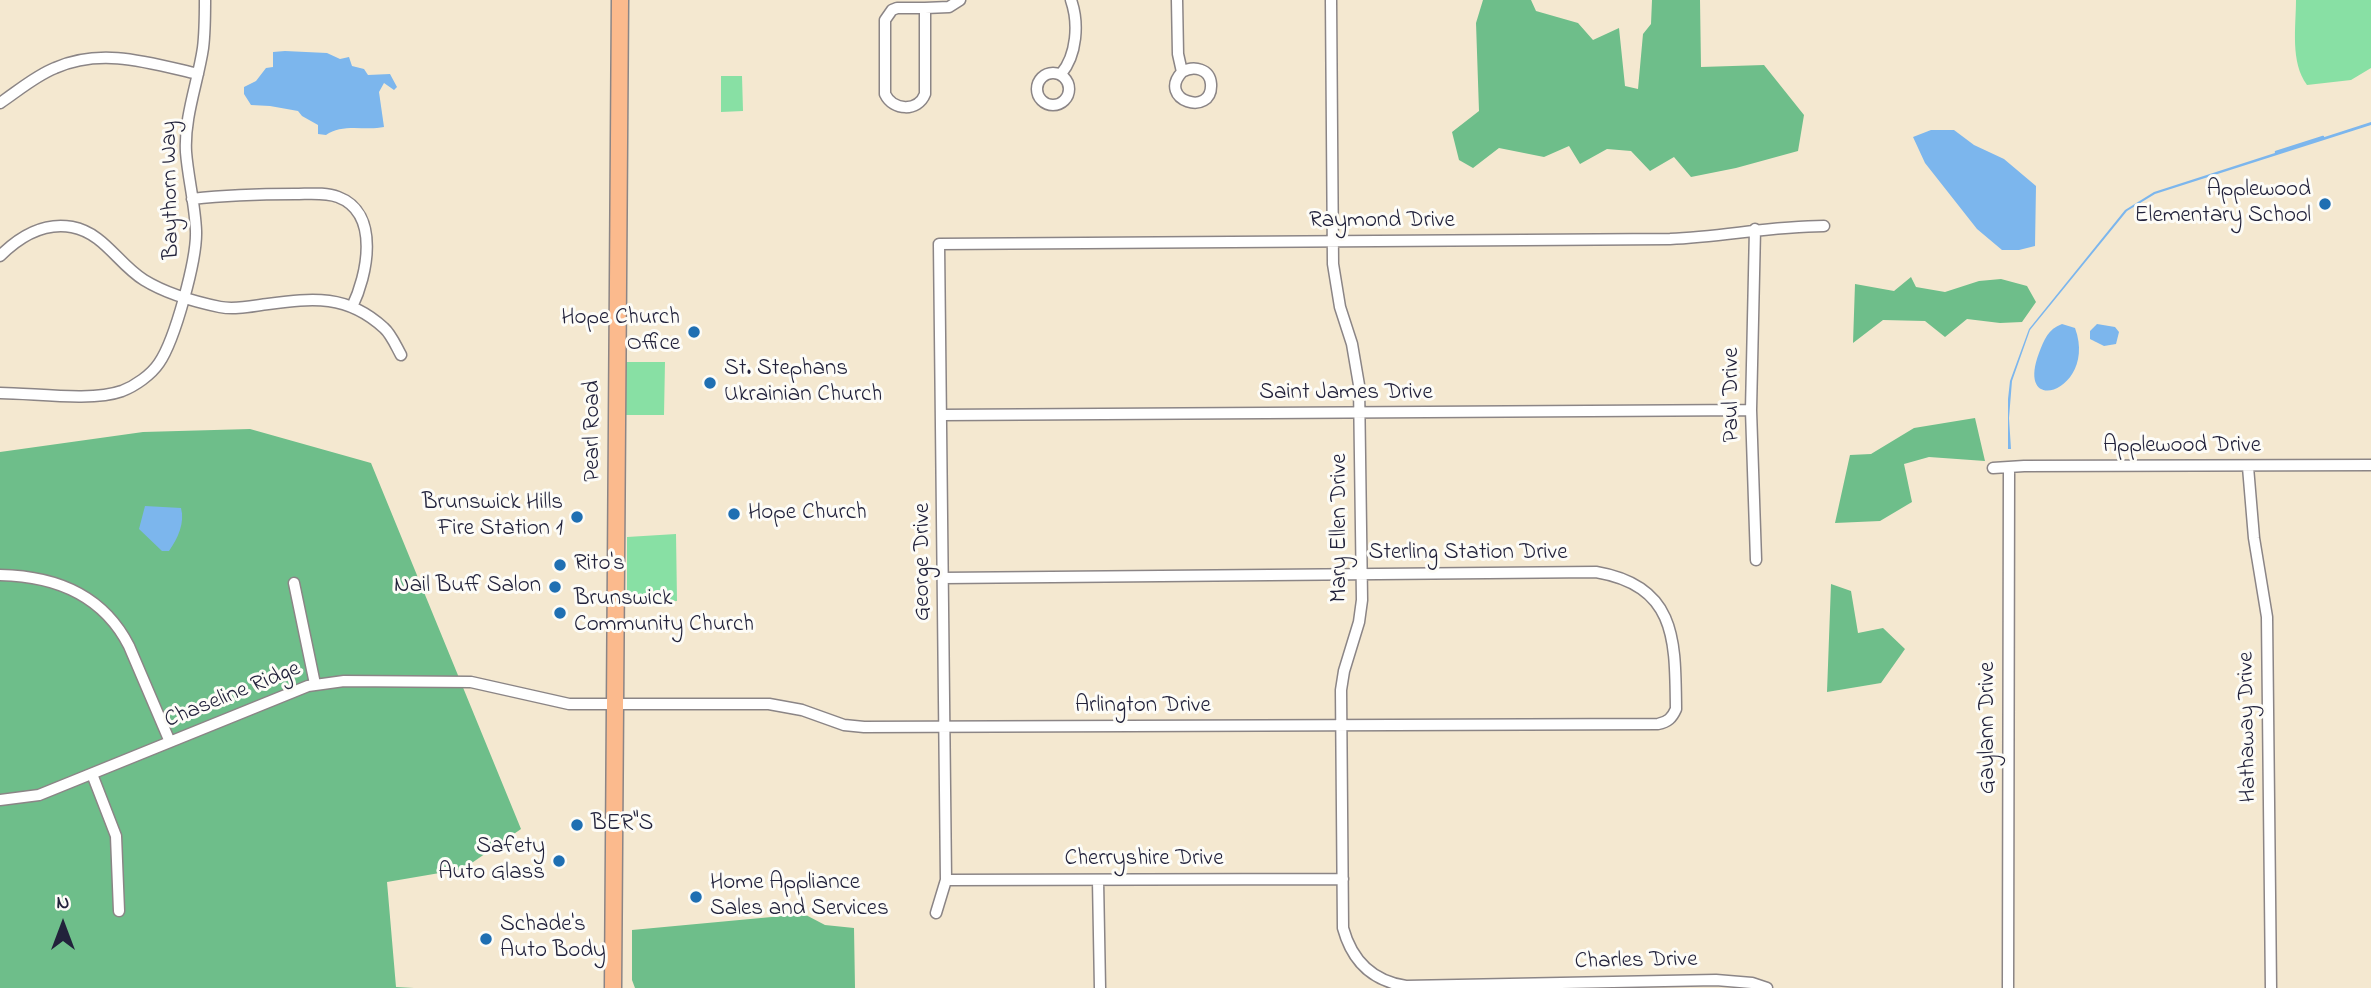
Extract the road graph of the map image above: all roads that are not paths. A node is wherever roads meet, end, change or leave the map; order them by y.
1 (205, 0) edge
2 (620, 0) edge
3 (960, 0) edge
4 (1071, 0) edge
5 (1177, 0) edge
6 (1331, 0) edge
7 (925, 8) junction
8 (1182, 72) dead end
9 (198, 74) junction
10 (1061, 74) dead end
11 (0, 103) edge
12 (192, 199) junction
13 (1824, 226) dead end
14 (1755, 229) junction
15 (1334, 242) junction
16 (939, 244) joint
17 (0, 256) edge
18 (184, 296) junction
19 (352, 307) junction
20 (401, 355) dead end
21 (0, 393) edge
22 (1751, 410) junction
23 (1359, 414) junction
24 (941, 415) junction
25 (2371, 465) edge
26 (2248, 467) junction
27 (1993, 468) dead end
28 (2009, 468) junction
29 (1756, 560) dead end
30 (1361, 574) junction
31 (0, 575) edge
32 (943, 578) junction
33 (294, 583) dead end
34 (315, 684) junction
35 (614, 705) junction
36 (1673, 716) joint
37 (1341, 725) junction
38 (944, 727) junction
39 (170, 742) junction
40 (92, 774) junction
41 (0, 800) edge
42 (1343, 879) junction
43 (946, 880) junction
44 (1098, 880) junction
45 (119, 911) dead end
46 (936, 913) dead end
47 (1700, 984) edge
48 (1442, 987) edge
49 (613, 988) edge
50 (1100, 988) edge
51 (1767, 988) edge
52 (2008, 988) edge
53 (2271, 988) edge

1 - 9 street, Baythorn Way
2 - 35 main road, Pearl Road
3 - 7 street
4 - 10 street
5 - 8 street
6 - 15 street, Mary Ellen Drive
7 - 7 street
9 - 11 street
9 - 12 street, Baythorn Way
12 - 18 street, Baythorn Way
12 - 19 street
13 - 14 street, Raymond Drive
14 - 15 street, Raymond Drive
14 - 22 street, Paul Drive
15 - 16 street, Raymond Drive
15 - 23 street, Mary Ellen Drive
16 - 24 street, George Drive
17 - 18 street
18 - 19 street
18 - 21 street, Baythorn Way
19 - 20 street
22 - 23 street, Saint James Drive
22 - 29 street, Paul Drive
23 - 24 street, Saint James Drive
23 - 30 street, Mary Ellen Drive
24 - 32 street, George Drive
25 - 26 street, Applewood Drive
26 - 28 street, Applewood Drive
26 - 53 street, Hathaway Drive
27 - 28 street, Applewood Drive
28 - 52 street, Gaylann Drive
30 - 32 street, Sterling Station Drive
30 - 36 street, Sterling Station Drive
30 - 37 street, Mary Ellen Drive
31 - 39 street
32 - 38 street, George Drive
33 - 34 street
34 - 35 street, Chaseline Ridge
34 - 39 street, Chaseline Ridge
35 - 38 street, Arlington Drive
35 - 49 main road, Pearl Road
36 - 37 street, Arlington Drive
37 - 38 street, Arlington Drive
37 - 42 street, Mary Ellen Drive
38 - 43 street, George Drive
39 - 40 street, Chaseline Ridge
40 - 41 street, Chaseline Ridge
40 - 45 street
42 - 44 street, Cherryshire Drive
42 - 48 street, Mary Ellen Drive
43 - 44 street, Cherryshire Drive
43 - 46 street, George Drive
44 - 50 street
47 - 48 street, Charles Drive
47 - 51 street, Charles Drive

